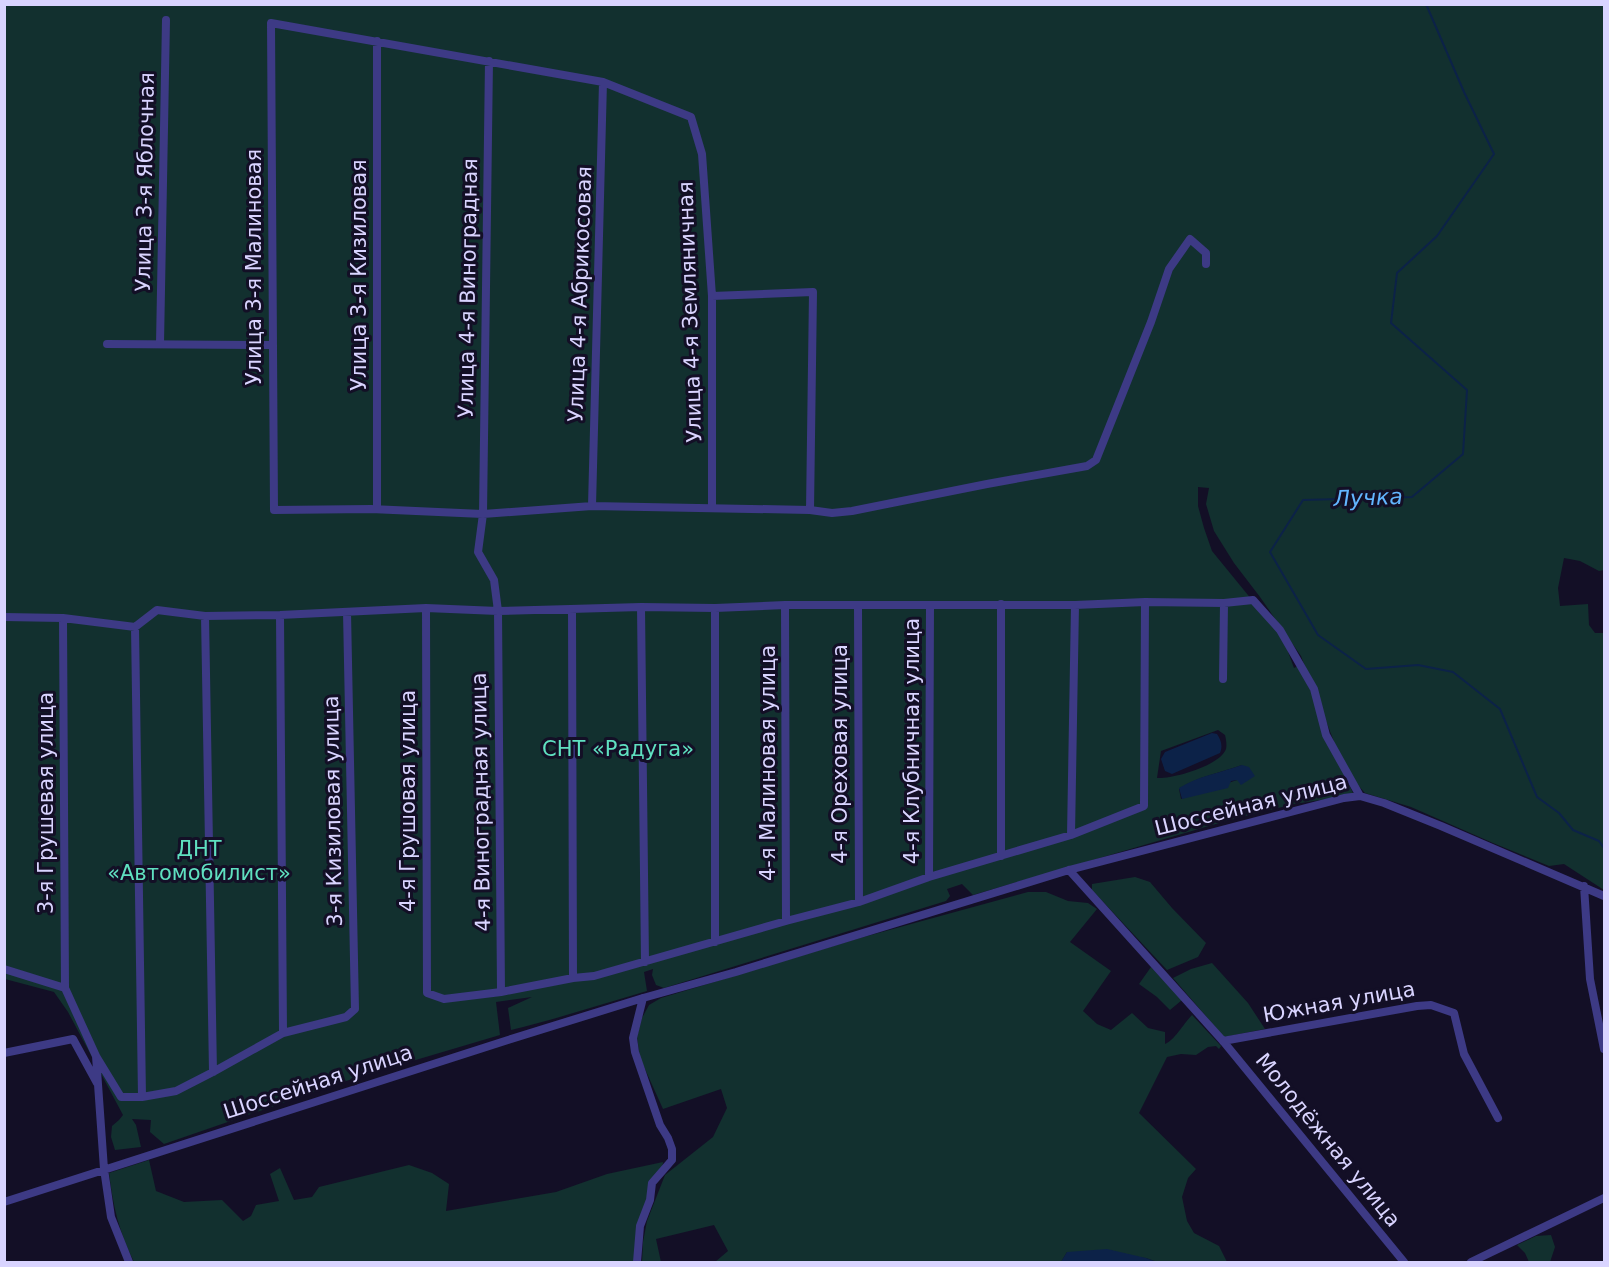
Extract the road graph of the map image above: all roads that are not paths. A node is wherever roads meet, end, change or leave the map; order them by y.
1 (166, 20) dead end
2 (271, 23) joint
3 (376, 41) junction
4 (489, 61) junction
5 (603, 82) junction
6 (1206, 264) dead end
7 (712, 296) junction
8 (107, 344) dead end
9 (160, 344) junction
10 (273, 345) junction
11 (592, 506) junction
12 (712, 507) junction
13 (377, 509) junction
14 (810, 510) junction
15 (483, 514) junction
16 (1145, 602) junction
17 (1224, 603) junction
18 (1001, 604) junction
19 (785, 605) junction
20 (1075, 605) junction
21 (858, 606) junction
22 (930, 606) junction
23 (641, 607) junction
24 (715, 608) junction
25 (426, 609) junction
26 (572, 610) junction
27 (498, 611) junction
28 (347, 612) junction
29 (280, 615) junction
30 (205, 616) junction
31 (4, 617) edge
32 (63, 618) junction
33 (135, 627) junction
34 (1223, 679) dead end
35 (1360, 796) junction
36 (1071, 835) junction
37 (1001, 856) junction
38 (1069, 870) junction
39 (930, 877) junction
40 (1584, 886) junction
41 (1605, 896) edge
42 (859, 902) junction
43 (786, 921) junction
44 (715, 942) junction
45 (645, 962) junction
46 (4, 969) edge
47 (573, 978) junction
48 (65, 988) junction
49 (501, 992) junction
50 (643, 998) junction
51 (283, 1033) junction
52 (1223, 1041) junction
53 (1605, 1049) edge
54 (4, 1053) edge
55 (96, 1056) junction
56 (213, 1072) junction
57 (98, 1084) junction
58 (142, 1097) junction
59 (1498, 1118) dead end
60 (104, 1169) junction
61 (1605, 1198) edge
62 (4, 1202) edge
63 (1474, 1262) edge
64 (129, 1263) edge
65 (637, 1263) edge
66 (1404, 1263) edge

1 - 9 street, Улица 3-я Яблочная
2 - 3 street, Улица 4-я Земляничная
2 - 10 street, Улица 3-я Малиновая
3 - 4 street, Улица 4-я Земляничная
3 - 13 street, Улица 3-я Кизиловая
4 - 5 street, Улица 4-я Земляничная
4 - 15 street, Улица 4-я Виноградная
5 - 7 street, Улица 4-я Земляничная
5 - 11 street, Улица 4-я Абрикосовая
6 - 14 street
7 - 12 street, Улица 4-я Земляничная
7 - 14 street
8 - 9 street
9 - 10 street
10 - 13 street, Улица 3-я Малиновая
11 - 12 street
11 - 15 street
12 - 14 street
13 - 15 street
15 - 27 street, Улица 4-я Виноградная
16 - 17 street
16 - 20 street
16 - 36 street
17 - 34 street
17 - 35 street
18 - 20 street
18 - 22 street
18 - 37 street
19 - 21 street
19 - 24 street
19 - 43 street, 4-я Малиновая улица
20 - 36 street
21 - 22 street
21 - 42 street, 4-я Ореховая улица
22 - 39 street, 4-я Клубничная улица
23 - 24 street
23 - 26 street
23 - 45 street
24 - 44 street
25 - 27 street
25 - 28 street
25 - 49 street, 4-я Грушовая улица
26 - 27 street
26 - 47 street
27 - 49 street, 4-я Виноградная улица
28 - 29 street
28 - 51 street, 3-я Кизиловая улица
29 - 30 street
29 - 51 street
30 - 33 street
30 - 56 street
31 - 32 street
32 - 33 street
32 - 48 street, 3-я Грушевая улица
33 - 58 street
35 - 38 street, Шоссейная улица
35 - 40 street, Шоссейная улица
36 - 37 street
37 - 39 street
38 - 50 street, Шоссейная улица
38 - 52 street, Молодёжная улица
39 - 42 street
40 - 41 street, Шоссейная улица
40 - 53 street
42 - 43 street
43 - 44 street
44 - 45 street
45 - 47 street
46 - 48 street
47 - 49 street
48 - 55 street
50 - 60 street, Шоссейная улица
50 - 65 street
51 - 56 street
52 - 59 street, Южная улица
52 - 66 street, Молодёжная улица
54 - 57 street
55 - 57 street
55 - 58 street
56 - 58 street
57 - 60 street
60 - 62 street, Шоссейная улица
60 - 64 street
61 - 63 street

